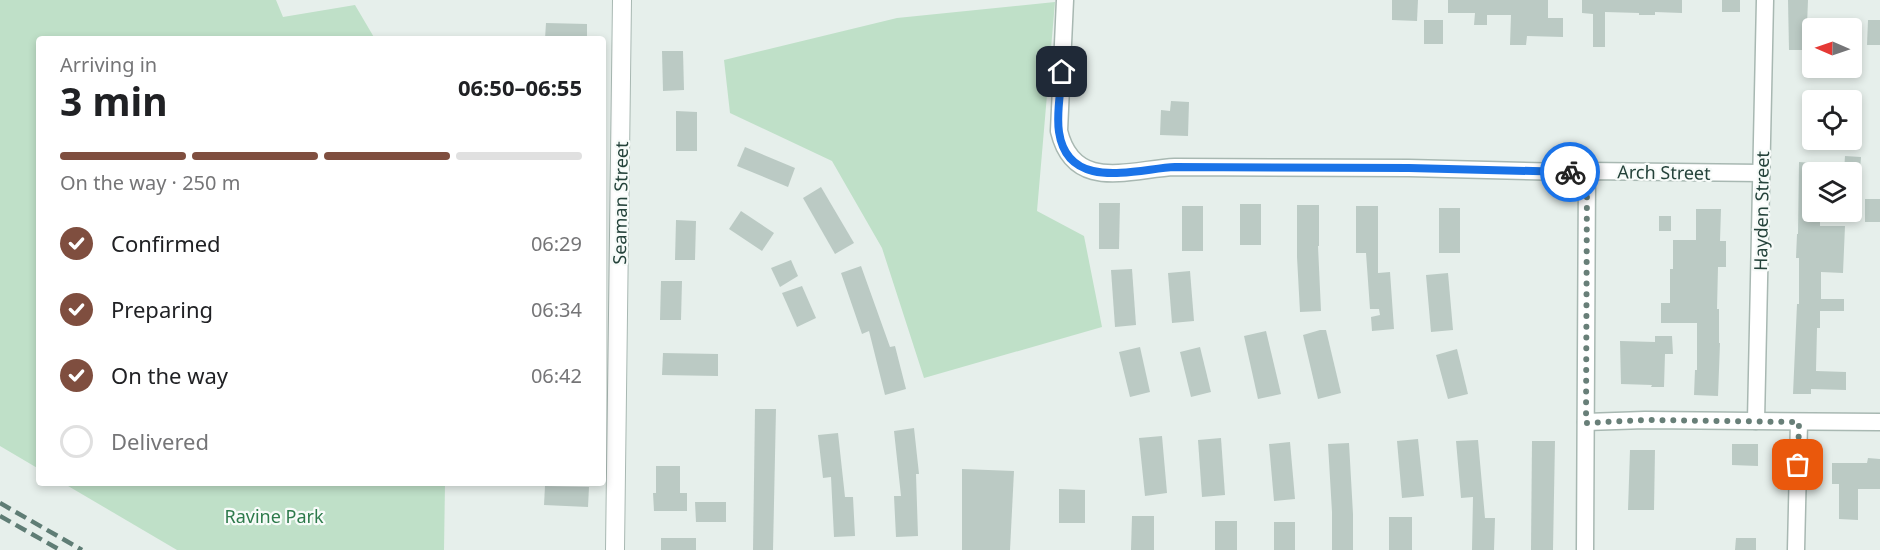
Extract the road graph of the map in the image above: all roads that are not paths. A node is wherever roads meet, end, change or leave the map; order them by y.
1 (622, 0) edge
2 (1065, 0) edge
3 (1765, 0) edge
4 (1587, 171) junction
5 (1761, 173) junction
6 (1756, 421) junction
7 (1799, 422) junction
8 (1880, 422) edge
9 (1586, 423) junction
10 (615, 550) edge
11 (1585, 550) edge
12 (1796, 550) edge

1 - 10 street, Seaman Street
2 - 4 street, Arch Street
3 - 5 street, Hayden Street
4 - 5 street, Arch Street
4 - 9 street
5 - 6 street, Hayden Street
6 - 7 street
6 - 9 street
7 - 8 street
7 - 12 street
9 - 11 street

